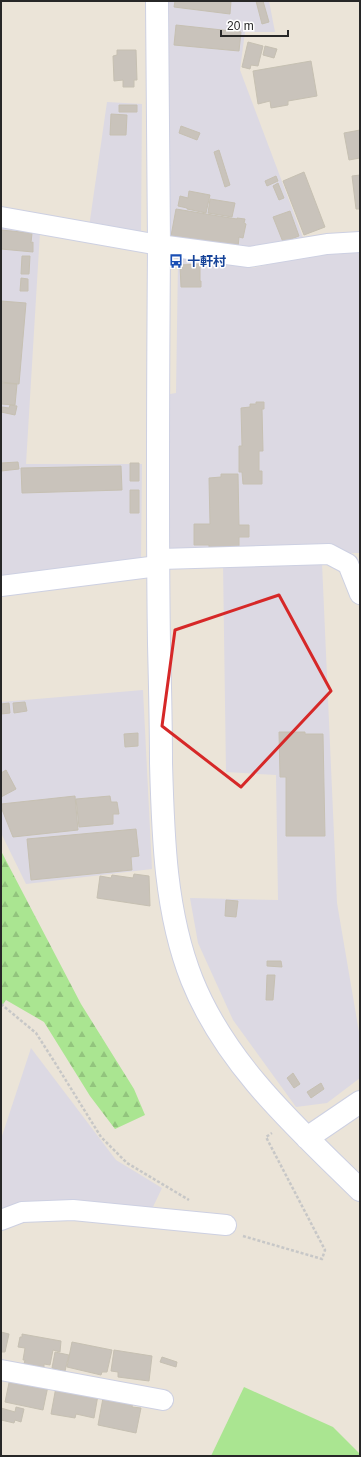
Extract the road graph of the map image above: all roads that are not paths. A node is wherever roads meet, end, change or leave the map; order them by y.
1 (157, 1) edge
2 (1, 217) edge
3 (360, 242) edge
4 (159, 245) junction
5 (158, 566) junction
6 (1, 586) edge
7 (360, 594) edge
8 (360, 1102) edge
9 (307, 1138) junction
10 (360, 1190) edge
11 (1, 1220) edge
12 (233, 1230) road end
13 (1, 1370) edge
14 (163, 1400) dead end

1 - 4 street
2 - 4 street
3 - 4 street
4 - 5 street
5 - 6 street
5 - 7 street
5 - 9 street
8 - 9 street
9 - 10 street
11 - 12 street
13 - 14 street

